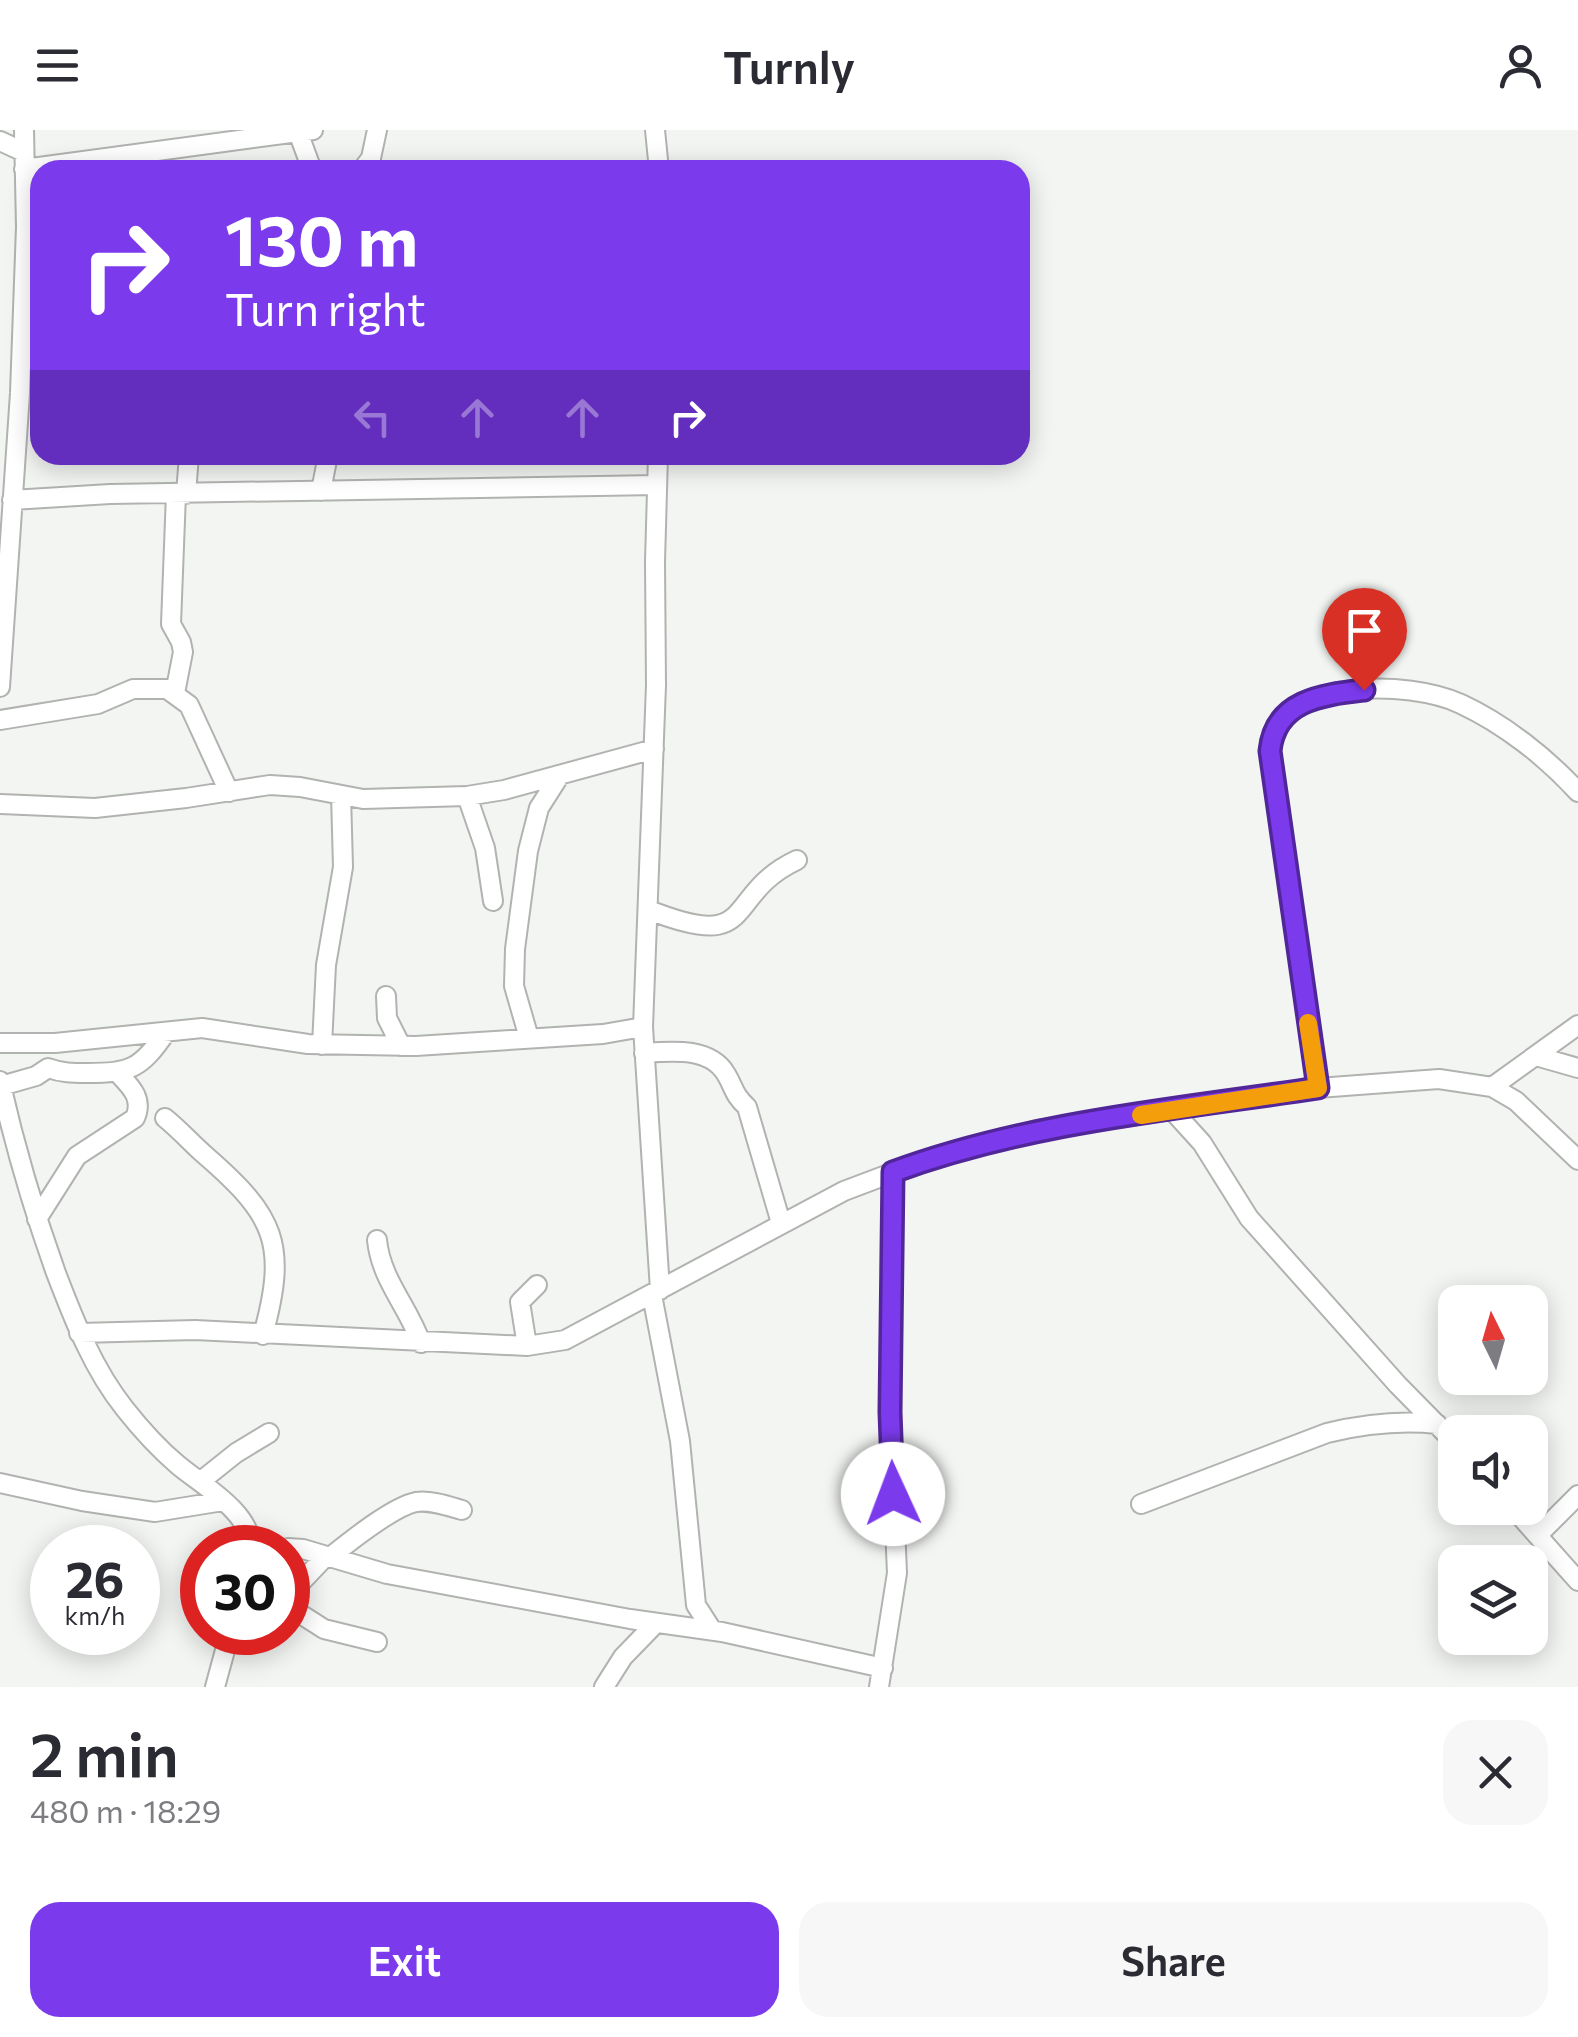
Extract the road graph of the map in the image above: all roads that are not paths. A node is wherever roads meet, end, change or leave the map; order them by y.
1 (24, 130) edge
2 (378, 130) edge
3 (655, 130) edge
4 (306, 131) edge
5 (0, 141) edge
6 (30, 160) edge
7 (33, 160) edge
8 (310, 160) edge
9 (369, 160) edge
10 (659, 160) edge
11 (24, 161) junction
12 (187, 465) edge
13 (326, 465) edge
14 (658, 465) edge
15 (657, 485) junction
16 (321, 490) junction
17 (181, 494) junction
18 (12, 500) junction
19 (0, 687) edge
20 (175, 693) junction
21 (0, 720) edge
22 (654, 749) junction
23 (560, 775) junction
24 (229, 792) junction
25 (1578, 792) edge
26 (341, 795) junction
27 (466, 796) junction
28 (0, 804) edge
29 (796, 860) dead end
30 (494, 902) dead end
31 (648, 910) junction
32 (386, 996) dead end
33 (1578, 1026) edge
34 (644, 1027) junction
35 (166, 1032) junction
36 (529, 1038) junction
37 (0, 1043) edge
38 (322, 1044) junction
39 (401, 1046) junction
40 (644, 1052) junction
41 (1536, 1056) junction
42 (1578, 1068) edge
43 (117, 1072) junction
44 (0, 1084) edge
45 (1318, 1088) junction
46 (1492, 1088) junction
47 (1172, 1110) junction
48 (166, 1118) dead end
49 (1578, 1160) edge
50 (893, 1172) junction
51 (37, 1219) junction
52 (780, 1223) junction
53 (377, 1240) dead end
54 (536, 1284) dead end
55 (656, 1293) junction
56 (78, 1333) junction
57 (263, 1335) junction
58 (421, 1343) junction
59 (527, 1346) junction
60 (1437, 1424) joint
61 (270, 1433) dead end
62 (201, 1481) junction
63 (0, 1483) edge
64 (1578, 1495) edge
65 (223, 1501) junction
66 (1141, 1504) dead end
67 (462, 1510) dead end
68 (243, 1525) edge
69 (1529, 1525) edge
70 (1538, 1535) junction
71 (310, 1553) edge
72 (327, 1557) junction
73 (310, 1574) edge
74 (1578, 1581) edge
75 (310, 1620) edge
76 (656, 1623) junction
77 (712, 1630) junction
78 (377, 1642) dead end
79 (225, 1655) edge
80 (883, 1668) junction
81 (215, 1687) edge
82 (604, 1687) edge
83 (878, 1687) edge

1 - 11 street
2 - 9 street
3 - 10 street
4 - 7 street
4 - 8 street
5 - 11 street
6 - 11 street
11 - 18 street
12 - 17 street
13 - 16 street
14 - 15 street
15 - 16 street
15 - 22 street
16 - 17 street
17 - 18 street
17 - 20 street
18 - 19 street
20 - 21 street
20 - 24 street
22 - 23 street
22 - 31 street
23 - 27 street
23 - 36 street
24 - 26 street
24 - 28 street
25 - 45 street
26 - 27 street
26 - 38 street
27 - 30 street
29 - 31 street
31 - 34 street
32 - 39 street
33 - 41 street
34 - 36 street
34 - 40 street
35 - 37 street
35 - 38 street
35 - 43 street
36 - 39 street
38 - 39 street
40 - 52 street
40 - 55 street
41 - 42 street
41 - 46 street
43 - 44 street
43 - 51 street
44 - 51 street
45 - 46 street
45 - 47 street
46 - 49 street
47 - 50 street
47 - 60 street
48 - 57 street
50 - 52 street
50 - 80 street
51 - 56 street
52 - 55 street
53 - 58 street
54 - 59 street
55 - 59 street
55 - 77 street
56 - 57 street
56 - 62 street
57 - 58 street
58 - 59 street
60 - 66 street
61 - 62 street
62 - 65 street
63 - 65 street
64 - 70 street
65 - 68 street
67 - 72 street
69 - 70 street
70 - 74 street
71 - 72 street
72 - 73 street
72 - 76 street
75 - 78 street
76 - 77 street
76 - 82 street
77 - 80 street
79 - 81 street
80 - 83 street

